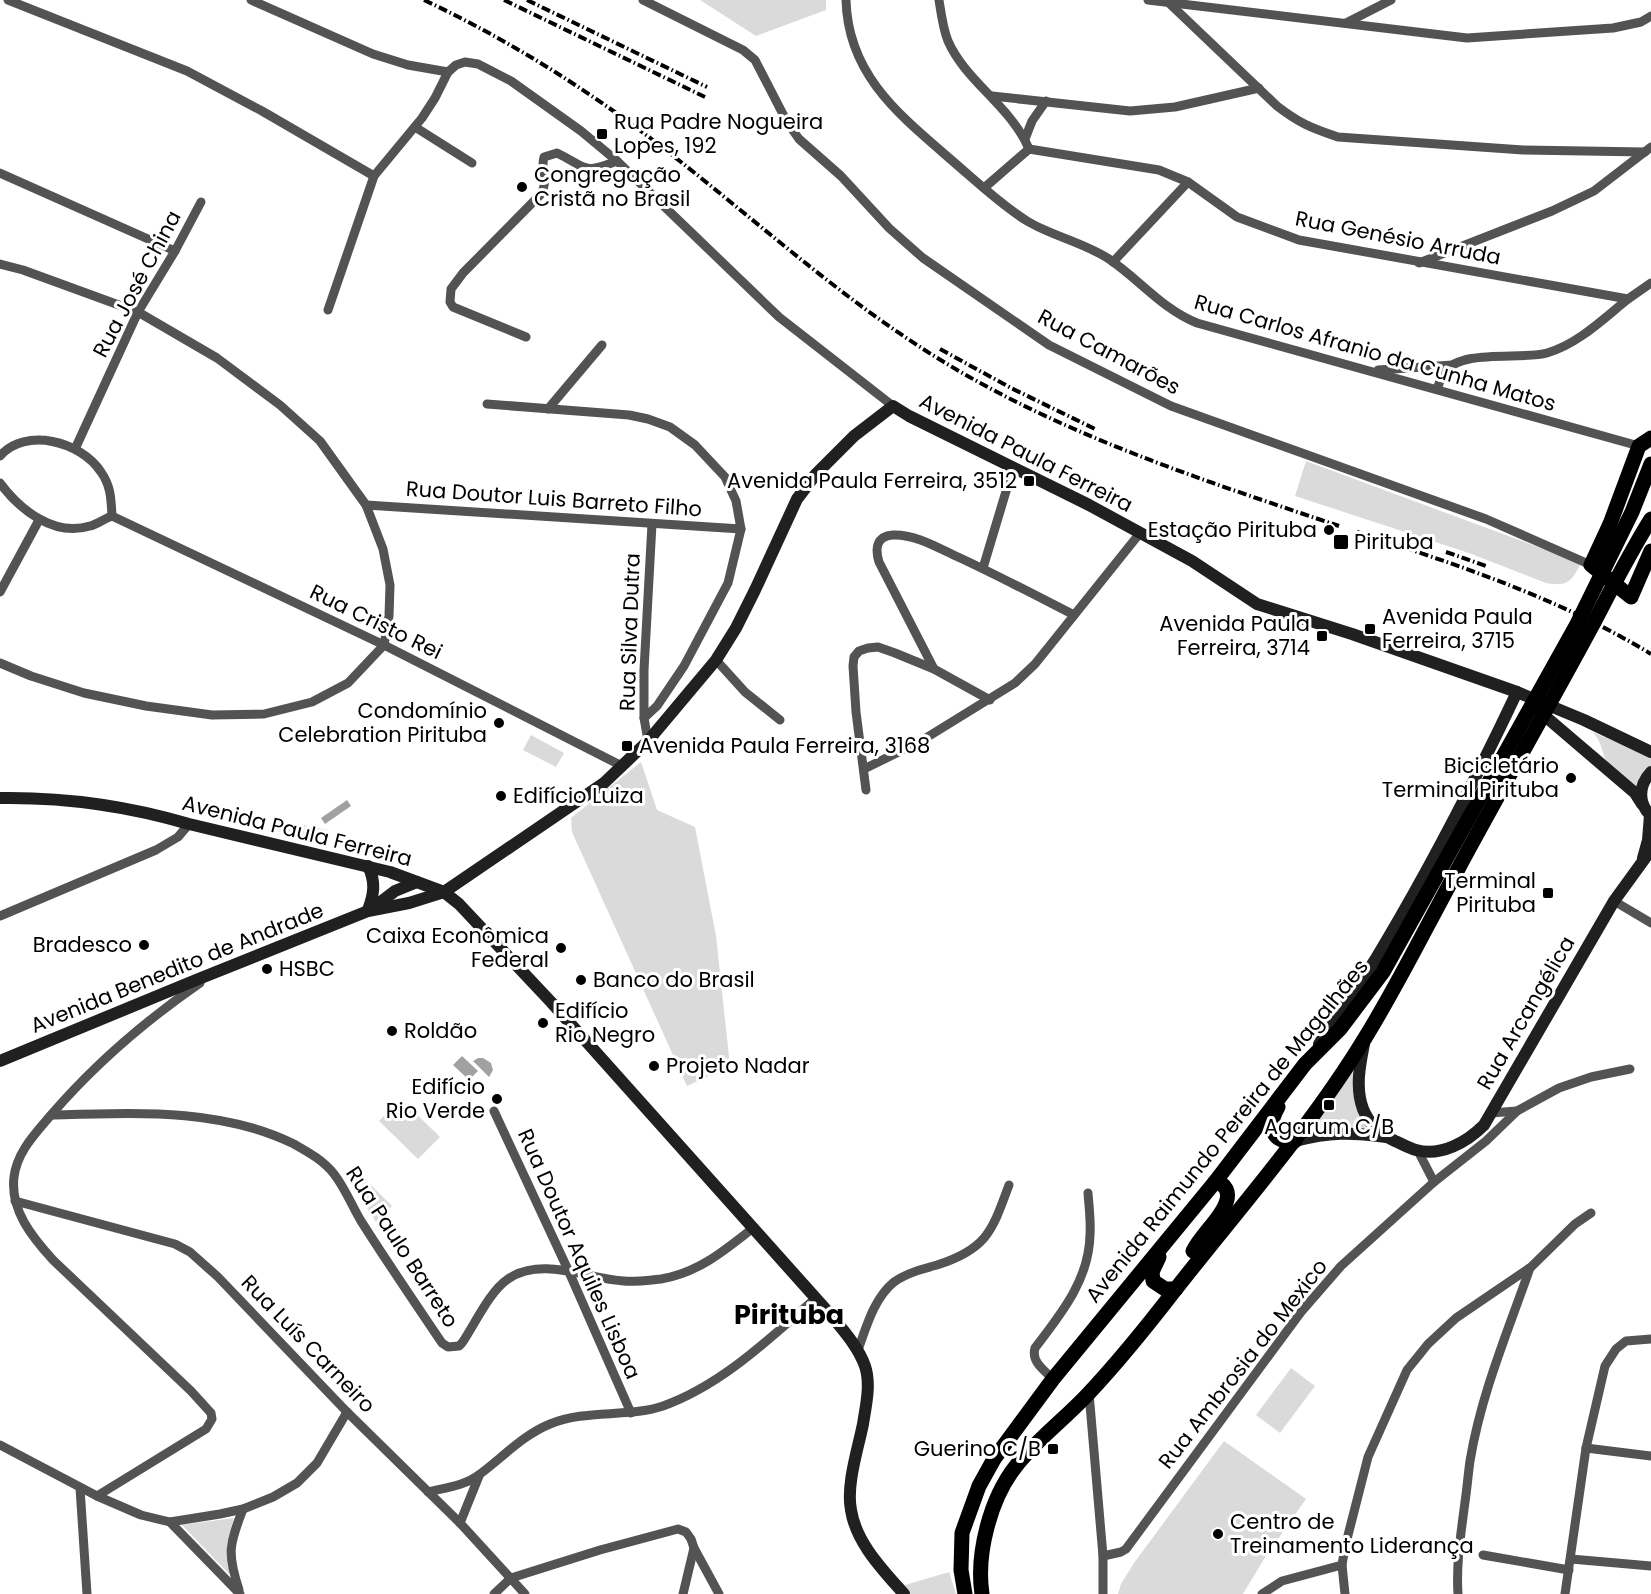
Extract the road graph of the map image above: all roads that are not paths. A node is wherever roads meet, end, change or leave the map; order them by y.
1 (8, 0) edge
2 (251, 0) edge
3 (642, 0) edge
4 (846, 0) edge
5 (939, 0) edge
6 (1148, 0) edge
7 (1391, 0) edge
8 (1169, 3) junction
9 (1651, 16) edge
10 (1346, 23) junction
11 (448, 72) junction
12 (1259, 88) junction
13 (992, 96) junction
14 (1046, 101) junction
15 (415, 127) junction
16 (1025, 139) junction
17 (1029, 149) junction
18 (1648, 149) edge
19 (617, 161) junction
20 (472, 163) dead end
21 (0, 174) edge
22 (374, 176) junction
23 (1188, 182) junction
24 (984, 188) junction
25 (201, 202) dead end
26 (175, 251) junction
27 (1113, 262) junction
28 (1419, 263) junction
29 (0, 264) edge
30 (1651, 283) edge
31 (1628, 299) junction
32 (328, 310) dead end
33 (138, 312) junction
34 (526, 337) dead end
35 (602, 345) dead end
36 (1453, 365) junction
37 (1369, 370) junction
38 (1437, 389) junction
39 (487, 404) dead end
40 (893, 406) junction
41 (548, 409) junction
42 (1645, 442) edge
43 (75, 449) junction
44 (0, 456) edge
45 (1649, 467) edge
46 (1013, 468) junction
47 (0, 483) edge
48 (1645, 491) edge
49 (366, 506) junction
50 (111, 516) junction
51 (1651, 519) edge
52 (39, 520) junction
53 (652, 524) junction
54 (741, 529) junction
55 (1140, 533) junction
56 (1651, 551) edge
57 (1591, 565) junction
58 (983, 568) junction
59 (0, 592) edge
60 (1074, 615) junction
61 (384, 645) junction
62 (716, 660) junction
63 (0, 663) edge
64 (934, 669) junction
65 (1517, 693) junction
66 (990, 700) junction
67 (644, 718) junction
68 (780, 720) dead end
69 (648, 741) junction
70 (1651, 752) edge
71 (622, 766) junction
72 (864, 769) junction
73 (1651, 772) edge
74 (866, 790) dead end
75 (0, 798) edge
76 (1642, 804) junction
77 (1650, 816) edge
78 (189, 824) junction
79 (1647, 855) edge
80 (368, 866) junction
81 (417, 882) junction
82 (444, 892) junction
83 (1614, 901) junction
84 (368, 911) junction
85 (0, 916) edge
86 (1651, 923) edge
87 (1417, 930) junction
88 (214, 973) junction
89 (1365, 1039) junction
90 (0, 1061) edge
91 (1305, 1064) junction
92 (1630, 1069) dead end
93 (1290, 1083) junction
94 (494, 1111) dead end
95 (1517, 1111) junction
96 (1491, 1113) junction
97 (51, 1115) junction
98 (1389, 1138) junction
99 (1295, 1142) junction
100 (1418, 1151) junction
101 (1215, 1182) junction
102 (1434, 1182) junction
103 (1008, 1185) dead end
104 (1088, 1193) dead end
105 (15, 1201) junction
106 (1591, 1213) dead end
107 (753, 1228) junction
108 (1174, 1232) junction
109 (1193, 1266) junction
110 (1531, 1267) junction
111 (569, 1272) junction
112 (1176, 1289) junction
113 (816, 1298) junction
114 (1651, 1339) edge
115 (858, 1350) junction
116 (1053, 1379) junction
117 (1089, 1393) junction
118 (347, 1412) junction
119 (631, 1413) junction
120 (0, 1445) edge
121 (1586, 1448) junction
122 (1651, 1456) edge
123 (479, 1476) junction
124 (80, 1488) junction
125 (428, 1492) junction
126 (97, 1496) junction
127 (243, 1509) junction
128 (170, 1522) junction
129 (460, 1523) junction
130 (694, 1548) junction
131 (1103, 1556) junction
132 (1483, 1556) dead end
133 (1571, 1558) junction
134 (1342, 1565) junction
135 (1651, 1566) edge
136 (1569, 1570) junction
137 (511, 1578) junction
138 (87, 1594) edge
139 (240, 1594) edge
140 (494, 1594) edge
141 (525, 1594) edge
142 (683, 1594) edge
143 (719, 1594) edge
144 (904, 1594) edge
145 (965, 1594) edge
146 (982, 1594) edge
147 (1103, 1594) edge
148 (1262, 1594) edge
149 (1345, 1594) edge
150 (1458, 1594) edge
151 (1565, 1594) edge

1 - 22 street
2 - 11 street
3 - 57 street, Rua Camarões
4 - 24 street, Rua Carlos Afranio da Cunha Matos
5 - 13 street
6 - 8 street
7 - 10 street
8 - 10 street
8 - 12 street
9 - 10 street
11 - 15 street
11 - 19 street
12 - 14 street
12 - 18 street
13 - 14 street
13 - 16 street
14 - 16 street
15 - 20 street
15 - 22 street
16 - 17 street
17 - 23 street, Rua Genésio Arruda
17 - 24 street
18 - 28 street
19 - 34 street
19 - 40 street
21 - 26 street
22 - 32 street
23 - 27 street
23 - 28 street, Rua Genésio Arruda
24 - 27 street, Rua Carlos Afranio da Cunha Matos
25 - 26 street, Rua José China
26 - 33 street, Rua José China
27 - 37 street, Rua Carlos Afranio da Cunha Matos
28 - 31 street, Rua Genésio Arruda
29 - 33 street
30 - 31 street
31 - 36 street
33 - 43 street, Rua José China
33 - 49 street
35 - 41 street
36 - 37 street
36 - 38 street
37 - 38 street, Rua Carlos Afranio da Cunha Matos
38 - 42 street, Rua Carlos Afranio da Cunha Matos
39 - 41 street
40 - 46 main road, Avenida Paula Ferreira
40 - 62 main road, Avenida Paula Ferreira
41 - 54 street
42 - 45 main road
42 - 57 main road
43 - 44 street
43 - 50 street
45 - 48 main road, Avenida Raimundo Pereira de Magalhães
46 - 55 main road, Avenida Paula Ferreira
46 - 58 street
47 - 52 street
48 - 87 main road, Avenida Raimundo Pereira de Magalhães
49 - 53 street, Rua Doutor Luis Barreto Filho
49 - 61 street
50 - 52 street
50 - 61 street, Rua Cristo Rei
51 - 87 main road
52 - 59 street
53 - 54 street, Rua Doutor Luis Barreto Filho
53 - 67 street, Rua Silva Dutra
54 - 67 street
55 - 60 street
55 - 65 main road, Avenida Paula Ferreira
56 - 57 main road
58 - 60 street
58 - 64 street
60 - 66 street
61 - 63 street
61 - 71 street, Rua Cristo Rei
62 - 68 street
62 - 69 main road, Avenida Paula Ferreira
64 - 66 street
64 - 72 street
65 - 70 main road, Avenida Paula Ferreira
65 - 76 main road
65 - 91 main road
66 - 72 street
67 - 69 street, Rua Silva Dutra
69 - 71 main road, Avenida Paula Ferreira
71 - 82 main road, Avenida Paula Ferreira
72 - 74 street
73 - 76 main road
75 - 78 main road, Avenida Paula Ferreira
76 - 77 main road
77 - 79 main road, Rua Arcangélica
78 - 80 main road, Avenida Paula Ferreira
78 - 85 street
79 - 83 main road, Rua Arcangélica
80 - 81 main road, Avenida Paula Ferreira
80 - 84 main road
81 - 82 main road, Avenida Paula Ferreira
81 - 84 main road, Avenida Benedito de Andrade
82 - 84 main road, Avenida Benedito de Andrade
82 - 107 main road
83 - 86 street
83 - 96 main road, Rua Arcangélica
84 - 88 main road, Avenida Benedito de Andrade
87 - 89 main road, Avenida Raimundo Pereira de Magalhães
87 - 91 main road, Avenida Raimundo Pereira de Magalhães
88 - 90 main road, Avenida Benedito de Andrade
88 - 97 street
89 - 98 main road
89 - 99 main road, Avenida Raimundo Pereira de Magalhães
91 - 93 main road, Avenida Raimundo Pereira de Magalhães
92 - 95 street, Rua Ambrosia do Mexico
93 - 99 main road
93 - 101 main road, Avenida Raimundo Pereira de Magalhães
94 - 111 street, Rua Doutor Aquiles Lisboa
95 - 96 street
95 - 102 street, Rua Ambrosia do Mexico
96 - 100 main road, Rua Arcangélica
97 - 105 street
97 - 111 street, Rua Paulo Barreto
98 - 99 main road
98 - 100 main road
99 - 109 main road, Avenida Raimundo Pereira de Magalhães
100 - 102 street
101 - 108 main road, Avenida Raimundo Pereira de Magalhães
101 - 109 main road
102 - 131 street, Rua Ambrosia do Mexico
103 - 115 street
104 - 116 street
105 - 118 street, Rua Luís Carneiro
105 - 126 street
106 - 110 street
107 - 111 street, Rua Paulo Barreto
107 - 113 main road
108 - 112 main road
108 - 116 main road, Avenida Raimundo Pereira de Magalhães
109 - 112 main road, Avenida Raimundo Pereira de Magalhães
110 - 134 street
110 - 150 street
111 - 119 street, Rua Doutor Aquiles Lisboa
112 - 117 main road, Avenida Raimundo Pereira de Magalhães
113 - 115 main road
113 - 119 street
114 - 121 street
115 - 144 main road
116 - 145 main road, Avenida Raimundo Pereira de Magalhães
117 - 131 street
117 - 146 main road, Avenida Raimundo Pereira de Magalhães
118 - 125 street, Rua Luís Carneiro
118 - 127 street
119 - 123 street
120 - 124 street
121 - 122 street
121 - 133 street
123 - 125 street
123 - 129 street
124 - 126 street
124 - 138 street
125 - 129 street, Rua Luís Carneiro
126 - 128 street
127 - 128 street
127 - 139 street
128 - 139 street
129 - 137 street, Rua Luís Carneiro
130 - 137 street
130 - 142 street
130 - 143 street
131 - 147 street
132 - 136 street
133 - 135 street
133 - 136 street
134 - 148 street
134 - 149 street
136 - 151 street
137 - 140 street
137 - 141 street, Rua Luís Carneiro

